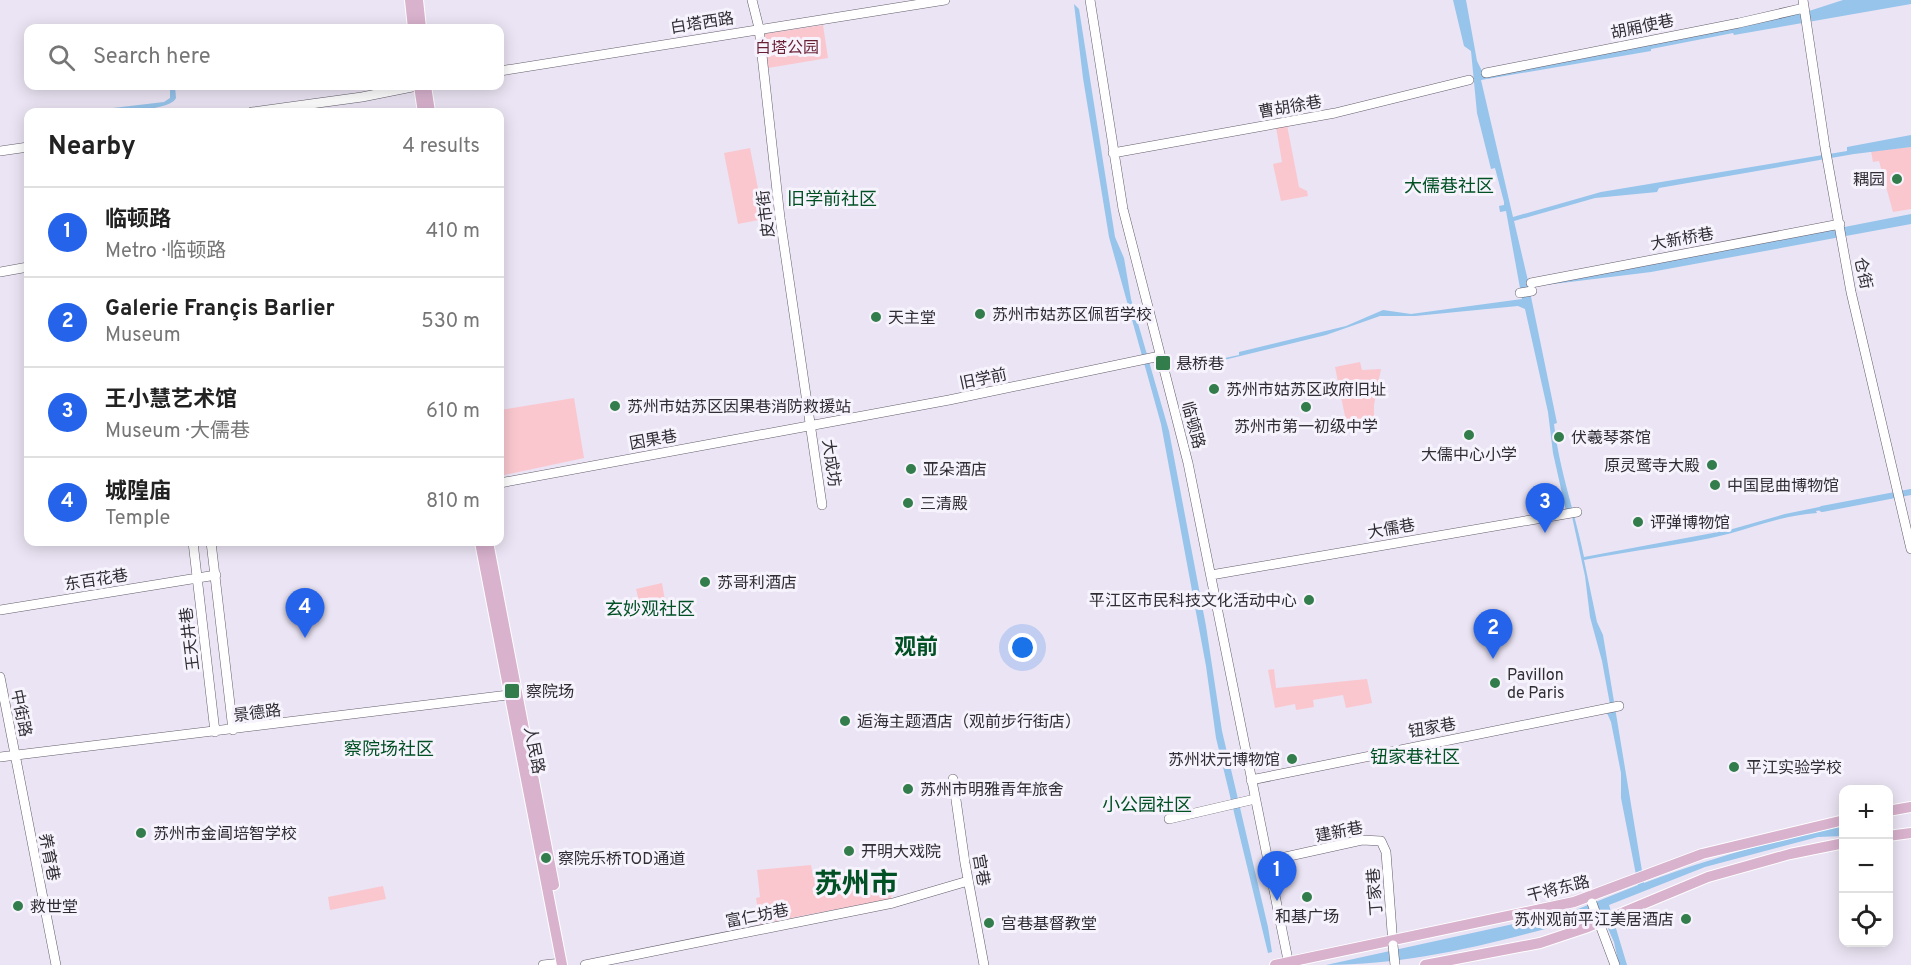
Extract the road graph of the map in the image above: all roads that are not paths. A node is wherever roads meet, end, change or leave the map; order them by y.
1 (410, 0) edge
2 (418, 0) edge
3 (752, 0) edge
4 (945, 0) edge
5 (1090, 0) edge
6 (1804, 6) edge
7 (413, 24) edge
8 (421, 24) edge
9 (759, 28) junction
10 (504, 70) edge
11 (1486, 73) dead end
12 (1469, 80) dead end
13 (398, 90) edge
14 (419, 90) edge
15 (427, 90) edge
16 (281, 108) edge
17 (422, 108) edge
18 (429, 108) edge
19 (24, 148) edge
20 (0, 151) edge
21 (1113, 153) junction
22 (1840, 225) junction
23 (24, 268) edge
24 (0, 273) edge
25 (1528, 290) dead end
26 (1156, 357) junction
27 (812, 425) junction
28 (504, 482) edge
29 (822, 505) dead end
30 (1574, 512) dead end
31 (193, 546) edge
32 (212, 546) edge
33 (481, 546) edge
34 (489, 546) edge
35 (1911, 549) edge
36 (216, 575) junction
37 (1212, 575) junction
38 (197, 578) junction
39 (0, 610) edge
40 (0, 677) edge
41 (513, 694) junction
42 (1615, 707) dead end
43 (233, 730) junction
44 (214, 732) junction
45 (16, 754) junction
46 (0, 757) edge
47 (953, 779) dead end
48 (1251, 780) junction
49 (1254, 799) junction
50 (1909, 809) edge
51 (1893, 811) edge
52 (1169, 819) dead end
53 (1839, 821) edge
54 (1381, 841) joint
55 (1839, 844) edge
56 (1268, 861) junction
57 (969, 881) junction
58 (1591, 900) junction
59 (1600, 920) junction
60 (1392, 943) junction
61 (564, 964) edge
62 (1289, 964) edge
63 (56, 965) edge
64 (543, 965) edge
65 (585, 965) edge
66 (984, 965) edge
67 (1276, 965) edge
68 (1395, 965) edge
69 (1425, 965) edge
70 (1615, 965) edge

1 - 7 main road
2 - 8 main road
3 - 9 street, 皮市街
4 - 9 street, 白塔西路
5 - 21 street, 临顿路
6 - 11 street, 胡厢使巷
6 - 22 street, 仓街
9 - 10 street, 白塔西路
9 - 27 street, 皮市街
12 - 21 street, 曹胡徐巷
13 - 16 street
14 - 17 main road
15 - 18 main road
19 - 20 street
21 - 26 street, 临顿路
22 - 25 street, 大新桥巷
22 - 35 street, 仓街
23 - 24 street
26 - 27 street, 旧学前
26 - 37 street, 临顿路
27 - 28 street, 因果巷
27 - 29 street, 大成坊
30 - 37 street, 大儒巷
31 - 38 street, 王天井巷
32 - 36 street, 王天井巷
33 - 41 main road, 人民路
34 - 41 main road, 人民路
36 - 38 street, 东百花巷
36 - 43 street, 王天井巷
37 - 48 street, 临顿路
38 - 39 street, 东百花巷
38 - 44 street, 王天井巷
40 - 45 street, 中街路
41 - 43 street, 景德路
41 - 61 main road, 人民路
42 - 48 street, 钮家巷
43 - 44 street, 景德路
44 - 45 street, 景德路
45 - 46 street, 景德路
45 - 63 street, 养育巷
47 - 57 street, 宫巷
48 - 49 street, 临顿路
49 - 52 street
49 - 56 street, 临顿路
50 - 51 main road
53 - 58 main road, 干将东路
54 - 56 street, 建新巷
54 - 60 street, 丁家巷
55 - 59 main road
56 - 62 street, 临顿路
57 - 65 street, 富仁坊巷
57 - 66 street, 宫巷
58 - 59 street, bridge
58 - 60 main road, 干将东路
59 - 69 main road
59 - 70 street
60 - 62 main road, 干将东路
60 - 68 street, 丁家巷, bridge
61 - 64 street
62 - 67 main road, 干将东路

